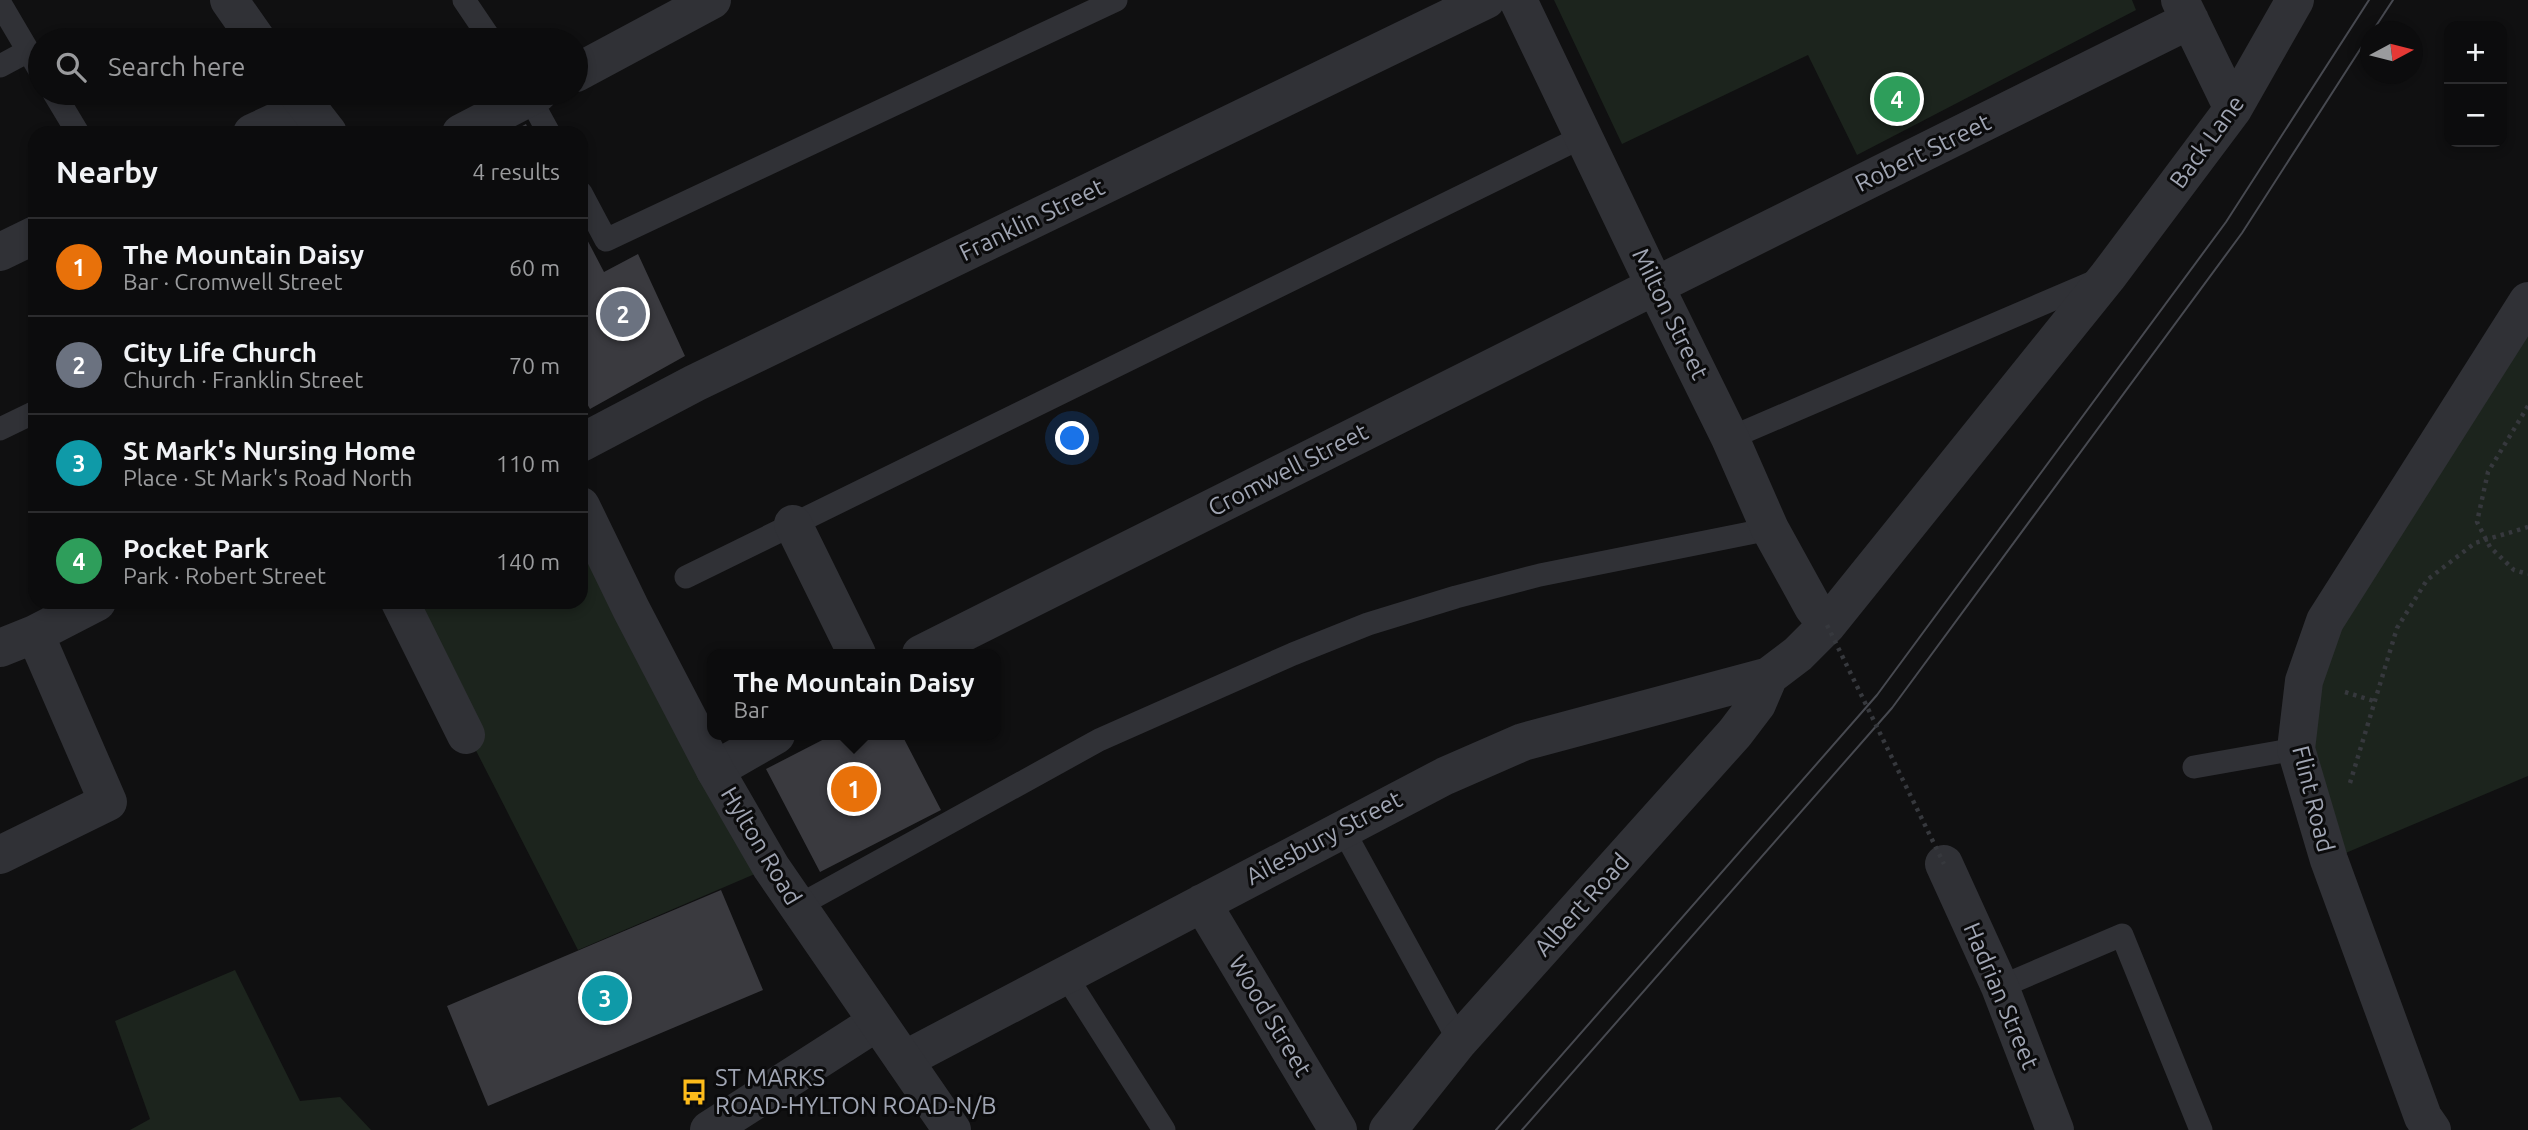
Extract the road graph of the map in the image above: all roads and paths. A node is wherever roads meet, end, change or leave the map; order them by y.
1 (229, 0) edge
2 (464, 0) edge
3 (712, 0) edge
4 (1116, 0) edge
5 (1486, 0) edge
6 (1518, 0) edge
7 (2295, 0) edge
8 (0, 3) edge
9 (2185, 10) edge
10 (249, 28) edge
11 (483, 28) edge
12 (28, 51) joint
13 (0, 66) edge
14 (588, 67) edge
15 (61, 105) edge
16 (512, 105) edge
17 (537, 105) edge
18 (2233, 109) junction
19 (311, 111) edge
20 (74, 126) edge
21 (271, 126) edge
22 (474, 126) edge
23 (546, 126) edge
24 (1584, 136) junction
25 (588, 206) edge
26 (28, 238) edge
27 (0, 252) edge
28 (2108, 276) junction
29 (1655, 286) junction
30 (2528, 301) edge
31 (2528, 405) edge
32 (28, 415) edge
33 (0, 429) edge
34 (1730, 438) junction
35 (588, 439) edge
36 (588, 520) edge
37 (793, 524) junction
38 (2528, 527) edge
39 (1770, 529) junction
40 (2486, 539) junction
41 (2528, 574) edge
42 (686, 577) dead end
43 (83, 609) edge
44 (403, 609) edge
45 (1827, 625) junction
46 (35, 634) junction
47 (0, 648) edge
48 (855, 649) edge
49 (931, 649) edge
50 (1769, 676) junction
51 (466, 735) dead end
52 (767, 740) edge
53 (2295, 749) junction
54 (2194, 767) dead end
55 (715, 770) junction
56 (2348, 794) dead end
57 (1342, 828) junction
58 (0, 855) edge
59 (1944, 864) joint
60 (1202, 903) junction
61 (797, 906) junction
62 (1066, 976) junction
63 (2000, 987) junction
64 (877, 1022) junction
65 (1459, 1041) junction
66 (904, 1060) junction
67 (709, 1130) edge
68 (952, 1130) edge
69 (1164, 1130) edge
70 (1338, 1130) edge
71 (1388, 1130) edge
72 (2055, 1130) edge
73 (2201, 1130) edge
74 (2432, 1130) edge

1 - 10 street
2 - 11 lane
3 - 14 street
4 - 25 lane
5 - 35 street, Franklin Street
6 - 24 street, Milton Street
7 - 18 street, Back Lane
8 - 12 lane
9 - 18 street
9 - 29 street, Robert Street
12 - 13 lane
15 - 20 lane
16 - 22 street
17 - 23 lane
18 - 28 street, Back Lane
19 - 21 street
24 - 29 street, Milton Street
24 - 37 lane
26 - 27 street
28 - 34 lane
28 - 45 street, Back Lane
29 - 34 street, Milton Street
29 - 49 street, Cromwell Street
30 - 53 street, Flint Road
31 - 40 path
32 - 33 lane
34 - 39 street, Milton Street
36 - 55 street, Hylton Road
37 - 42 lane
37 - 48 street
38 - 40 path
39 - 45 street, Milton Street
39 - 61 lane
40 - 41 path
40 - 56 path
43 - 46 street
44 - 51 street
45 - 50 street, Back Lane
45 - 59 path, bridge
46 - 47 street
46 - 58 street
50 - 57 street, Ailesbury Street
50 - 65 street, Albert Road
52 - 55 street
53 - 54 lane
53 - 74 street, Flint Road
55 - 61 street, Hylton Road
57 - 60 street, Ailesbury Street
57 - 65 lane
59 - 63 street, Hadrian Street
60 - 62 street, Ailesbury Street
60 - 70 street, Wood Street
61 - 64 street, Hylton Road
62 - 66 street, Ailesbury Street
62 - 69 lane
63 - 72 street, Hadrian Street
63 - 73 lane
64 - 66 street, Hylton Road
64 - 67 street
65 - 71 street, Albert Road
66 - 68 street, Hylton Road

